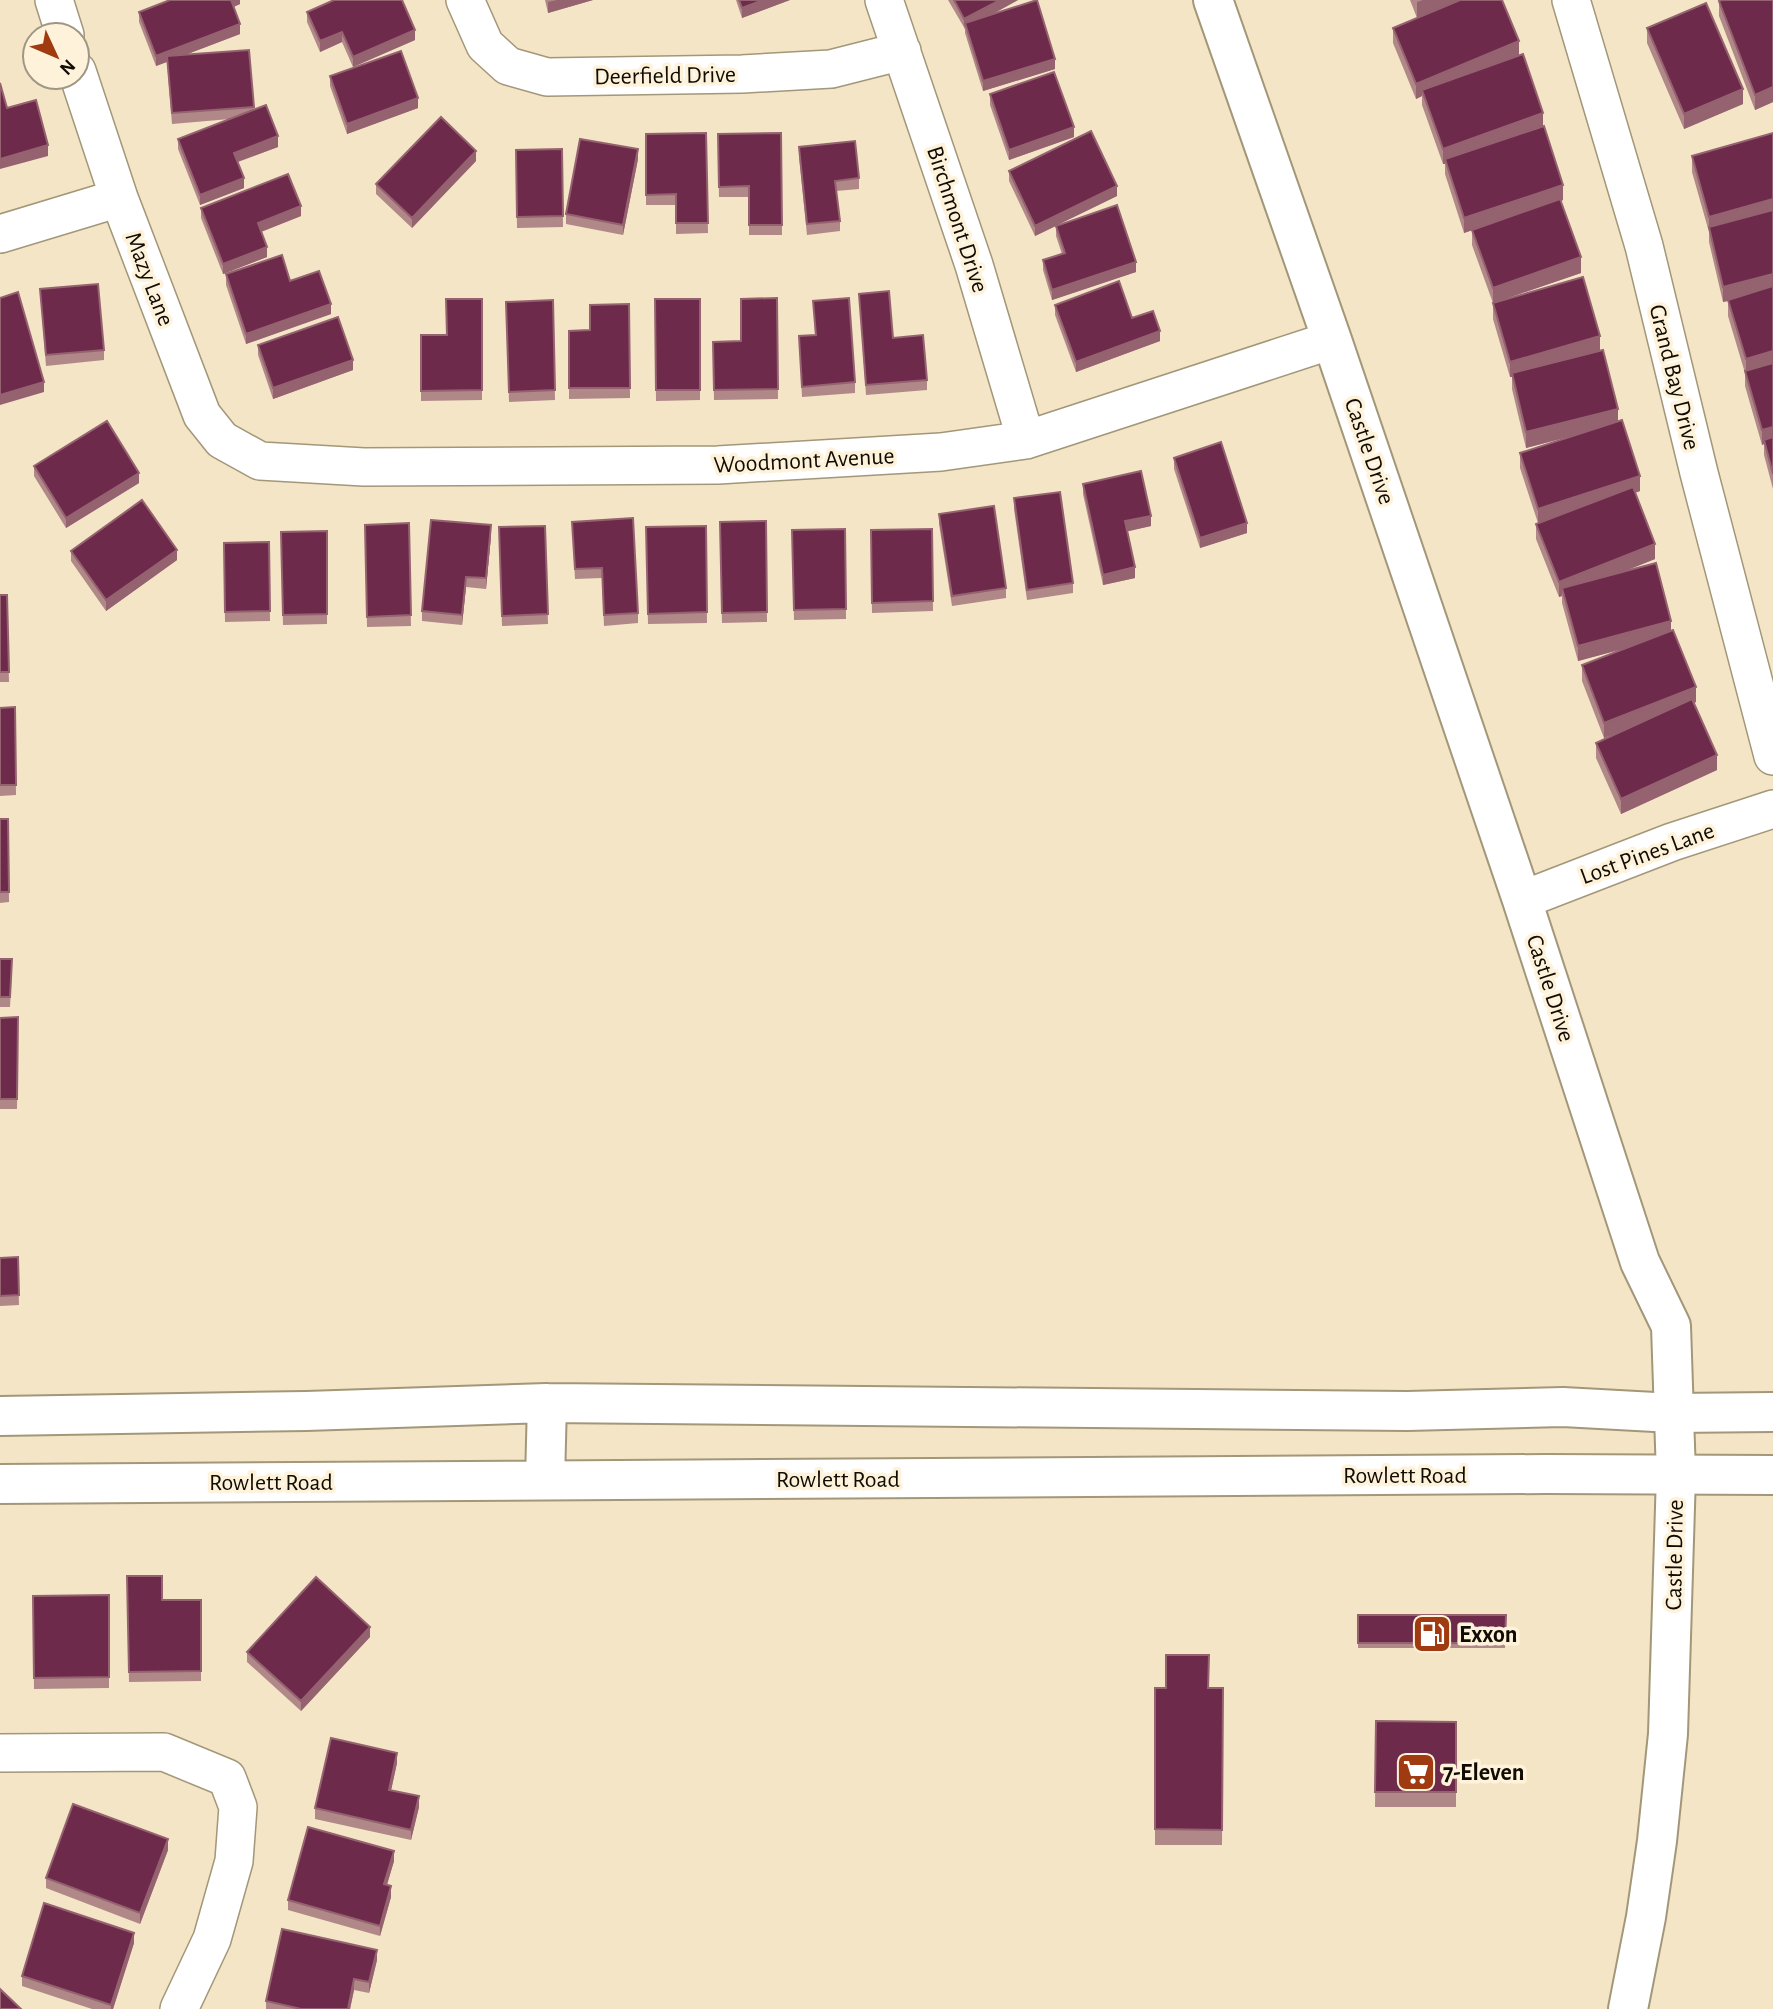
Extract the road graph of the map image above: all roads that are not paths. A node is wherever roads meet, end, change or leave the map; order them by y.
1 (54, 0) edge
2 (465, 0) edge
3 (884, 0) edge
4 (1213, 0) edge
5 (1571, 0) edge
6 (61, 21) edge
7 (902, 51) junction
8 (84, 91) edge
9 (119, 198) junction
10 (0, 234) edge
11 (1332, 340) junction
12 (1026, 440) junction
13 (260, 461) joint
14 (1773, 756) edge
15 (1773, 809) edge
16 (1522, 900) junction
17 (547, 1403) junction
18 (1773, 1412) edge
19 (1673, 1413) junction
20 (0, 1416) edge
21 (1675, 1475) junction
22 (1773, 1475) edge
23 (545, 1480) junction
24 (0, 1484) edge
25 (0, 1753) edge
26 (179, 2009) edge
27 (1628, 2009) edge

1 - 6 street
2 - 7 street, Deerfield Drive
3 - 7 street, Birchmont Drive
4 - 11 main road, Castle Drive
5 - 14 street, Grand Bay Drive
7 - 12 street, Birchmont Drive
8 - 9 street, Mazy Lane
9 - 10 street
9 - 13 street, Mazy Lane
11 - 12 street, Woodmont Avenue
11 - 16 main road, Castle Drive
12 - 13 street, Woodmont Avenue
15 - 16 street, Lost Pines Lane
16 - 19 main road, Castle Drive
17 - 19 main road
17 - 20 main road
17 - 23 main road
18 - 19 main road
19 - 21 main road, Castle Drive
21 - 22 main road, Rowlett Road
21 - 23 main road, Rowlett Road
21 - 27 main road, Castle Drive
23 - 24 main road, Rowlett Road
25 - 26 street

